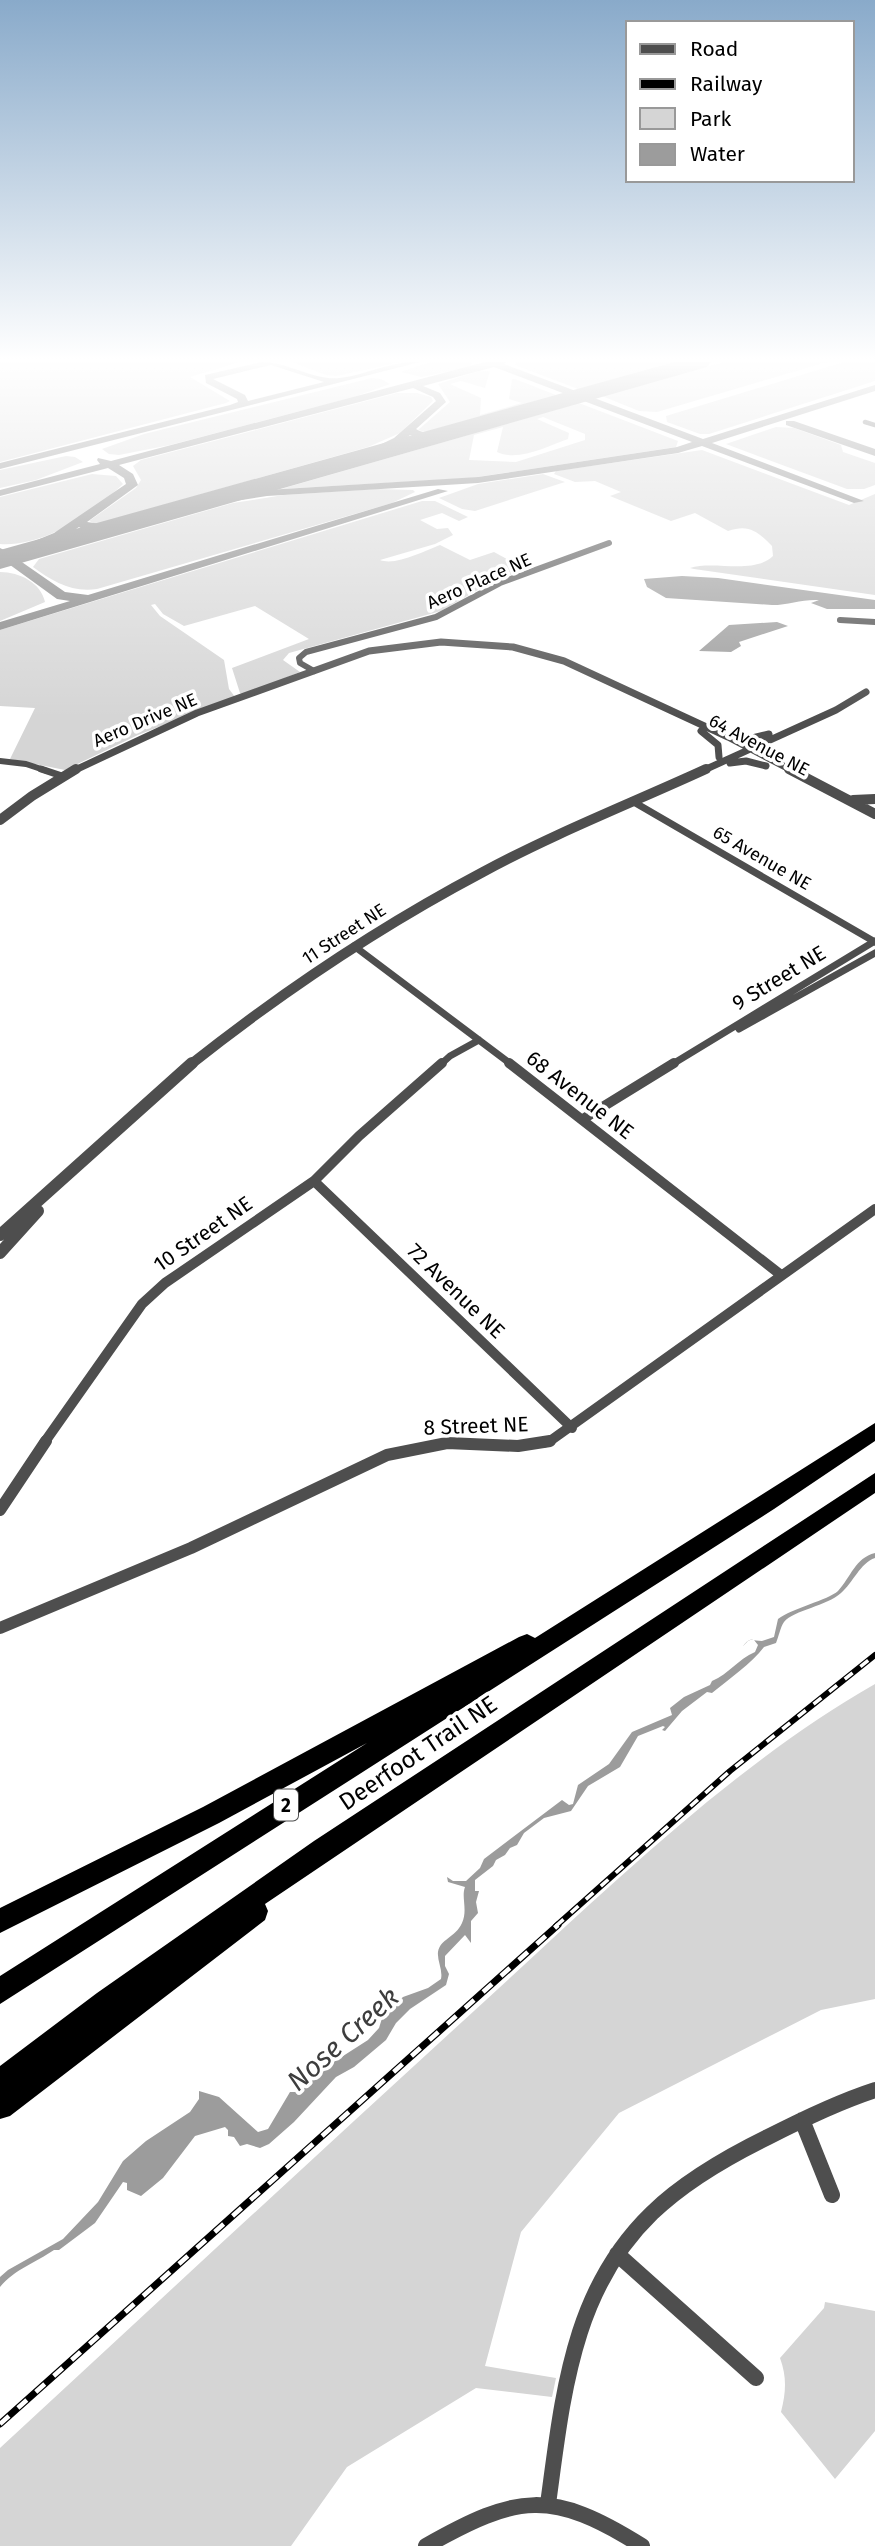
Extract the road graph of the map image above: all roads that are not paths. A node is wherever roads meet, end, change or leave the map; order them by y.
1 (609, 543) dead end
2 (840, 620) dead end
3 (875, 622) edge
4 (314, 671) junction
5 (629, 692) junction
6 (872, 692) edge
7 (807, 716) junction
8 (701, 731) junction
9 (728, 737) junction
10 (770, 737) junction
11 (744, 749) junction
12 (719, 757) junction
13 (0, 761) edge
14 (766, 766) junction
15 (713, 767) junction
16 (794, 772) junction
17 (62, 776) junction
18 (671, 784) junction
19 (842, 797) junction
20 (875, 799) edge
21 (632, 801) junction
22 (875, 814) edge
23 (0, 820) edge
24 (875, 824) edge
25 (875, 942) edge
26 (354, 946) junction
27 (875, 953) edge
28 (479, 1040) junction
29 (701, 1048) junction
30 (583, 1119) junction
31 (74, 1172) junction
32 (314, 1181) junction
33 (875, 1209) edge
34 (0, 1235) edge
35 (0, 1253) edge
36 (781, 1275) junction
37 (572, 1428) junction
38 (875, 1431) edge
39 (875, 1482) edge
40 (0, 1510) edge
41 (576, 1625) junction
42 (0, 1628) edge
43 (328, 1847) junction
44 (0, 1918) edge
45 (0, 1990) edge
46 (0, 2082) edge
47 (875, 2090) edge
48 (0, 2106) edge
49 (802, 2120) junction
50 (832, 2195) dead end
51 (617, 2254) junction
52 (756, 2378) dead end
53 (548, 2504) junction
54 (426, 2546) edge
55 (642, 2546) edge

1 - 4 street, Aero Place NE
2 - 3 street
4 - 5 street, 64 Avenue NE
4 - 17 street, Aero Drive NE
5 - 8 street, 64 Avenue NE
5 - 9 street, 64 Avenue NE
6 - 7 street, 11 Street NE
6 - 10 street, 11 Street NE
7 - 10 street, 11 Street NE
7 - 11 street
8 - 11 street, 64 Avenue NE
8 - 12 street
9 - 10 street
9 - 11 street, 64 Avenue NE
10 - 11 street, 11 Street NE
10 - 16 street
11 - 12 street, 11 Street NE
11 - 14 street, 64 Avenue NE
11 - 15 street, 11 Street NE
11 - 16 street, 64 Avenue NE
12 - 18 street, 11 Street NE
13 - 17 street
14 - 15 street
14 - 24 street, 64 Avenue NE
15 - 18 street, 11 Street NE
16 - 19 street, 64 Avenue NE
17 - 23 street, Aero Drive NE
18 - 21 street, 11 Street NE
19 - 20 street
19 - 22 street, 64 Avenue NE
21 - 25 street, 65 Avenue NE
21 - 26 street, 11 Street NE
25 - 29 street, 9 Street NE
26 - 28 street, 68 Avenue NE
26 - 31 street, 11 Street NE
27 - 29 street, 9 Street NE
28 - 30 street, 68 Avenue NE
28 - 32 street, 10 Street NE
29 - 30 street, 9 Street NE
30 - 36 street, 68 Avenue NE
31 - 34 street, 11 Street NE
31 - 35 street, 11 Street NE
32 - 37 street, 72 Avenue NE
32 - 40 street, 10 Street NE
33 - 36 street, 8 Street NE
36 - 37 street, 8 Street NE
37 - 42 street, 8 Street NE
38 - 41 highway, Deerfoot Trail NE / 2
39 - 43 highway, Deerfoot Trail NE
41 - 44 highway
41 - 45 highway, Deerfoot Trail NE / 2
43 - 46 highway, Deerfoot Trail NE
43 - 48 highway
47 - 49 street
49 - 50 street
49 - 51 street
51 - 52 street
51 - 53 street
53 - 54 street
53 - 55 street

